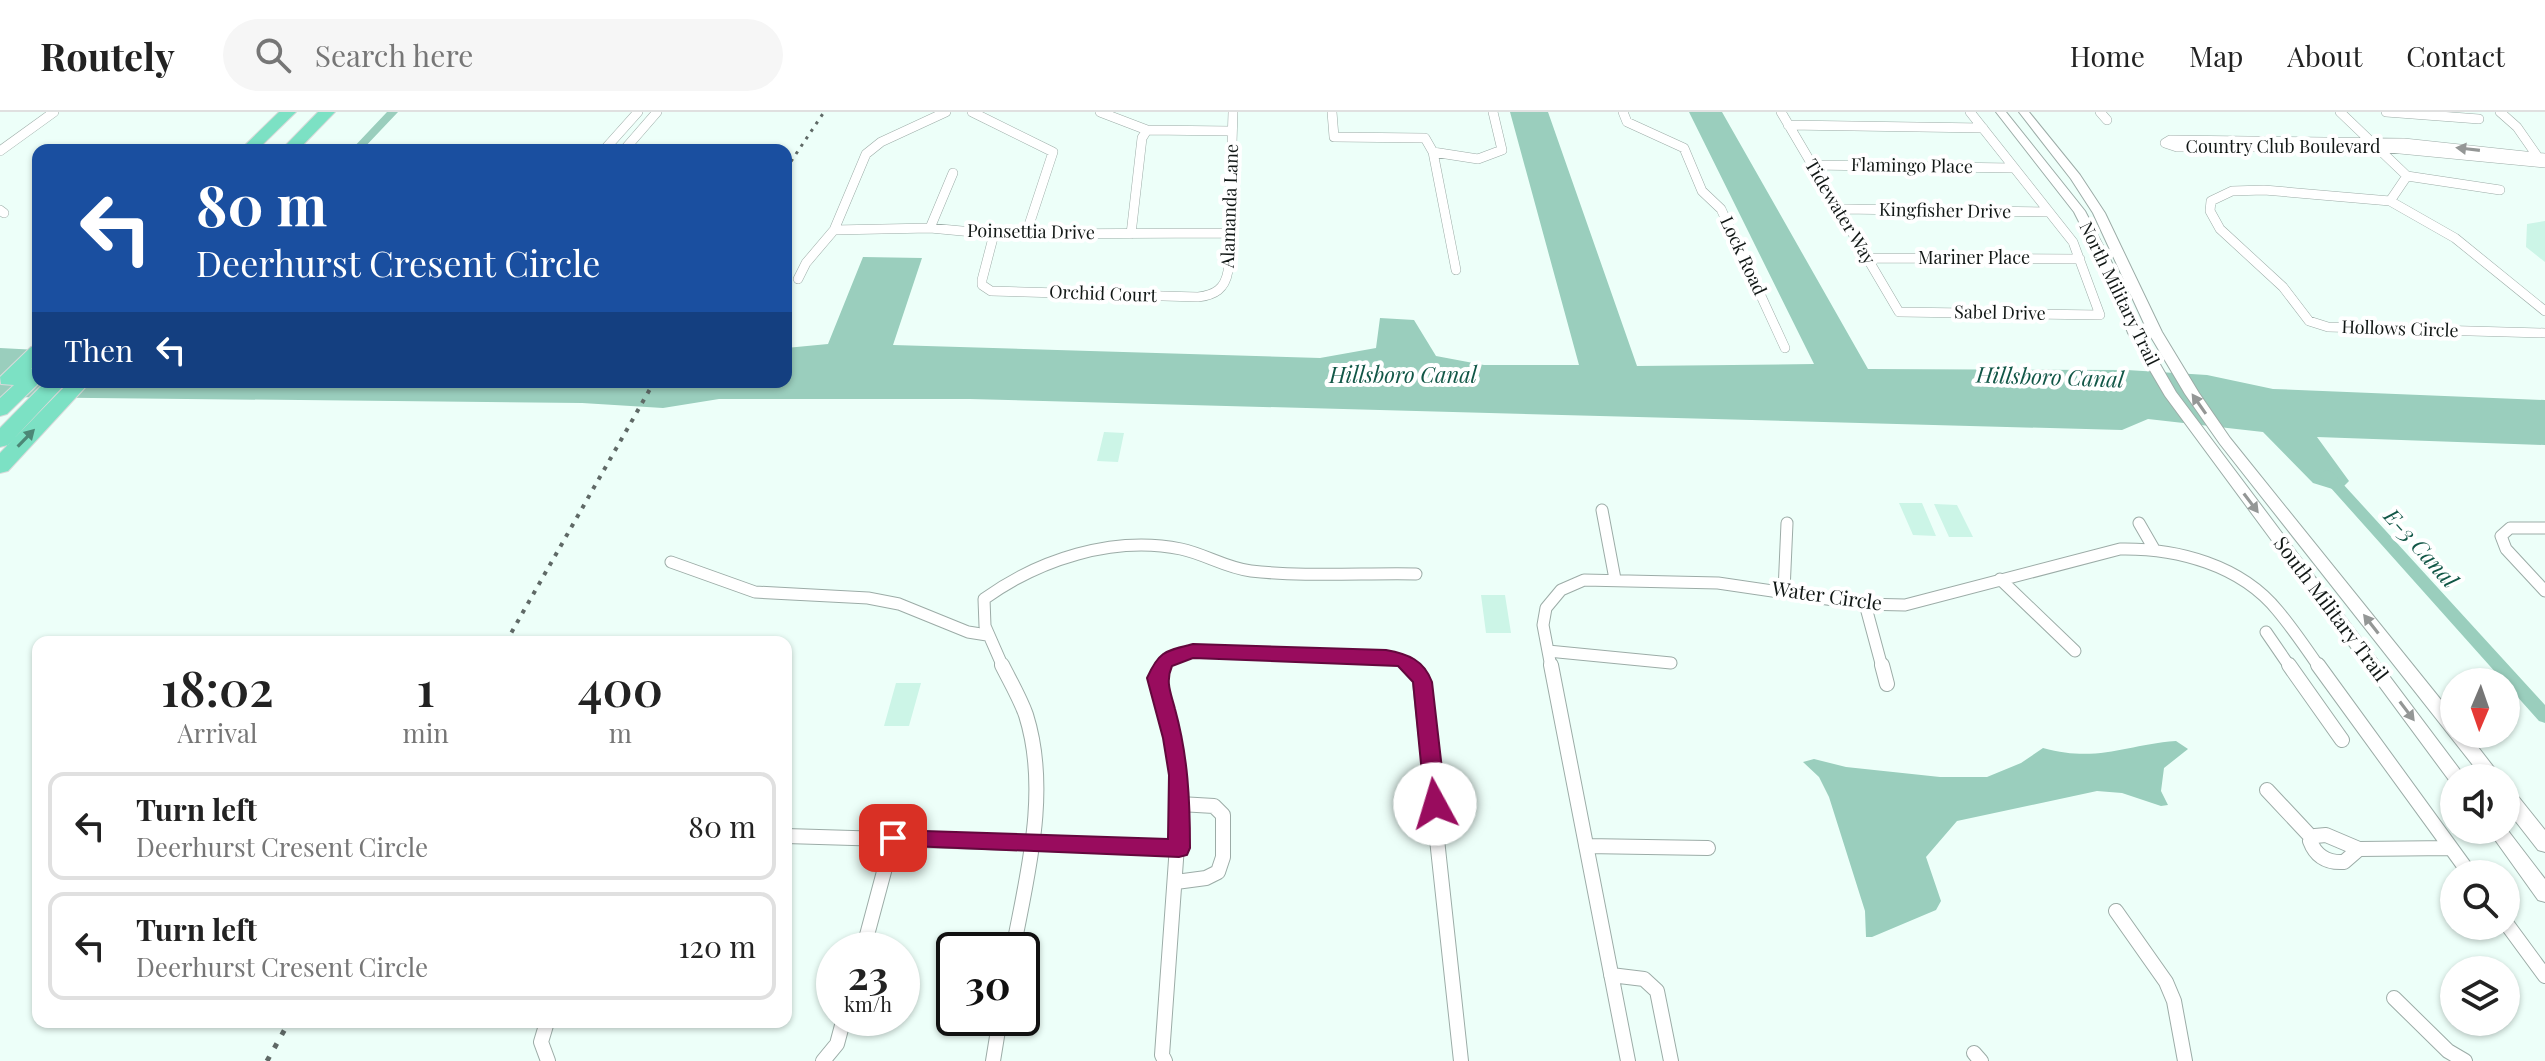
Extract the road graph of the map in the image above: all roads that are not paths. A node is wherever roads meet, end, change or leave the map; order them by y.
1 (54, 112) edge
2 (288, 112) edge
3 (306, 112) edge
4 (327, 112) edge
5 (342, 112) edge
6 (638, 112) edge
7 (657, 112) edge
8 (946, 112) edge
9 (972, 112) edge
10 (1100, 112) edge
11 (1233, 112) edge
12 (1332, 112) edge
13 (1493, 112) edge
14 (1623, 112) edge
15 (1781, 112) edge
16 (1970, 112) edge
17 (2001, 112) edge
18 (2024, 112) edge
19 (2100, 112) edge
20 (2340, 112) edge
21 (2386, 112) edge
22 (2500, 112) edge
23 (2479, 119) dead end
24 (2107, 120) dead end
25 (1788, 125) junction
26 (1983, 128) junction
27 (1147, 130) junction
28 (1232, 131) junction
29 (254, 144) edge
30 (272, 144) edge
31 (295, 144) edge
32 (311, 144) edge
33 (609, 144) edge
34 (629, 144) edge
35 (2375, 144) junction
36 (0, 151) edge
37 (1433, 152) junction
38 (2542, 160) edge
39 (1812, 165) junction
40 (2013, 168) junction
41 (953, 173) dead end
42 (2407, 176) junction
43 (2500, 190) dead end
44 (2390, 201) junction
45 (1841, 209) junction
46 (2048, 212) junction
47 (930, 228) junction
48 (834, 230) junction
49 (1229, 233) junction
50 (994, 234) junction
51 (1026, 234) junction
52 (1131, 234) junction
53 (1867, 258) junction
54 (2080, 259) junction
55 (1456, 270) dead end
56 (798, 279) dead end
57 (1215, 294) joint
58 (2545, 311) edge
59 (1899, 312) joint
60 (2545, 333) edge
61 (1785, 348) dead end
62 (32, 357) edge
63 (32, 379) edge
64 (0, 388) edge
65 (51, 388) edge
66 (74, 388) edge
67 (0, 410) edge
68 (0, 440) edge
69 (2205, 440) joint
70 (2225, 441) joint
71 (0, 466) edge
72 (1602, 510) dead end
73 (1787, 523) dead end
74 (2139, 523) dead end
75 (2545, 528) edge
76 (2154, 549) junction
77 (671, 562) dead end
78 (1416, 574) dead end
79 (1615, 579) junction
80 (2000, 579) junction
81 (1784, 591) junction
82 (2545, 591) edge
83 (1865, 604) junction
84 (2266, 632) dead end
85 (987, 635) junction
86 (1548, 651) junction
87 (2075, 651) dead end
88 (2280, 653) junction
89 (2310, 653) junction
90 (1671, 663) dead end
91 (1887, 684) dead end
92 (2440, 711) edge
93 (2342, 740) dead end
94 (2469, 748) edge
95 (2447, 764) edge
96 (2482, 764) edge
97 (2267, 790) dead end
98 (1180, 804) junction
99 (2520, 813) edge
100 (792, 836) edge
101 (893, 838) junction
102 (2312, 838) junction
103 (2508, 844) edge
104 (2545, 844) edge
105 (1031, 845) junction
106 (1586, 846) junction
107 (1179, 848) junction
108 (1708, 848) dead end
109 (2451, 848) junction
110 (2359, 849) junction
111 (2460, 860) edge
112 (1176, 882) junction
113 (2545, 894) edge
114 (2116, 911) dead end
115 (868, 932) edge
116 (1016, 932) edge
117 (2519, 940) edge
118 (1611, 975) junction
119 (2545, 976) edge
120 (2394, 998) dead end
121 (545, 1028) edge
122 (839, 1036) edge
123 (997, 1036) edge
124 (548, 1061) edge
125 (823, 1061) edge
126 (993, 1061) edge
127 (1165, 1061) edge
128 (1461, 1061) edge
129 (1628, 1061) edge
130 (1671, 1061) edge
131 (2185, 1061) edge
132 (2465, 1061) edge

1 - 36 street
2 - 29 highway
3 - 30 highway
4 - 31 highway
5 - 32 highway
6 - 33 street
7 - 34 street
8 - 48 street
9 - 51 street
10 - 27 street
11 - 28 street, Alamanda Lane
12 - 37 street
13 - 37 street
14 - 61 street, Lock Road
15 - 25 street, Tidewater Way
16 - 26 street
17 - 69 street, North Military Trail
70 -> 18 street, North Military Trail
19 - 24 street
20 - 35 street
21 - 23 street
22 - 38 street
25 - 26 street
25 - 39 street, Tidewater Way
26 - 40 street
27 - 28 street
27 - 52 street
28 - 49 street, Alamanda Lane
35 - 35 street, Country Club Boulevard
35 - 38 street, Country Club Boulevard
35 - 42 street
37 - 55 street
39 - 40 street, Flamingo Place
39 - 45 street, Tidewater Way
40 - 46 street
41 - 47 street
42 - 43 street
42 - 44 street
44 - 58 street, Hollows Circle
44 - 60 street, Hollows Circle
45 - 46 street, Kingfisher Drive
45 - 53 street, Tidewater Way
46 - 54 street
47 - 48 street, Poinsettia Drive
47 - 50 street, Poinsettia Drive
48 - 56 street
49 - 52 street, Poinsettia Drive
49 - 57 street, Alamanda Lane
50 - 51 street, Poinsettia Drive
50 - 57 street, Orchid Court
51 - 52 street, Poinsettia Drive
53 - 54 street, Mariner Place
53 - 59 street, Tidewater Way
54 - 59 street, Sabel Drive
62 - 64 highway
63 - 67 highway
65 - 68 highway
71 -> 66 highway
69 -> 95 street, South Military Trail
92 -> 70 street, South Military Trail
72 - 79 street
73 - 81 street
74 - 76 street
75 - 82 street
76 - 80 street, Water Circle
76 - 89 street, Water Circle
77 - 85 street
78 - 85 street
79 - 81 street, Water Circle
79 - 86 street, Water Circle
80 - 83 street, Water Circle
80 - 87 street
81 - 83 street, Water Circle
83 - 91 street
84 - 88 street
85 - 105 street
86 - 90 street
86 - 106 street, Water Circle
88 - 89 street
88 - 93 street
89 - 109 street, Water Circle
94 - 96 street
97 - 102 street
98 - 107 street
98 - 112 street
98 - 128 street
99 - 104 street
100 - 101 street
101 - 105 street
101 - 115 street
102 - 110 street
102 - 110 street
103 - 113 street
105 - 107 street
105 - 116 street
106 - 108 street
106 - 118 street, Water Circle
107 - 112 street
109 - 110 street
109 - 111 street, Water Circle
112 - 127 street
114 - 131 street
117 - 119 street
118 - 129 street, Water Circle
118 - 130 street
120 - 132 street
121 - 124 street
122 - 125 street
123 - 126 street

